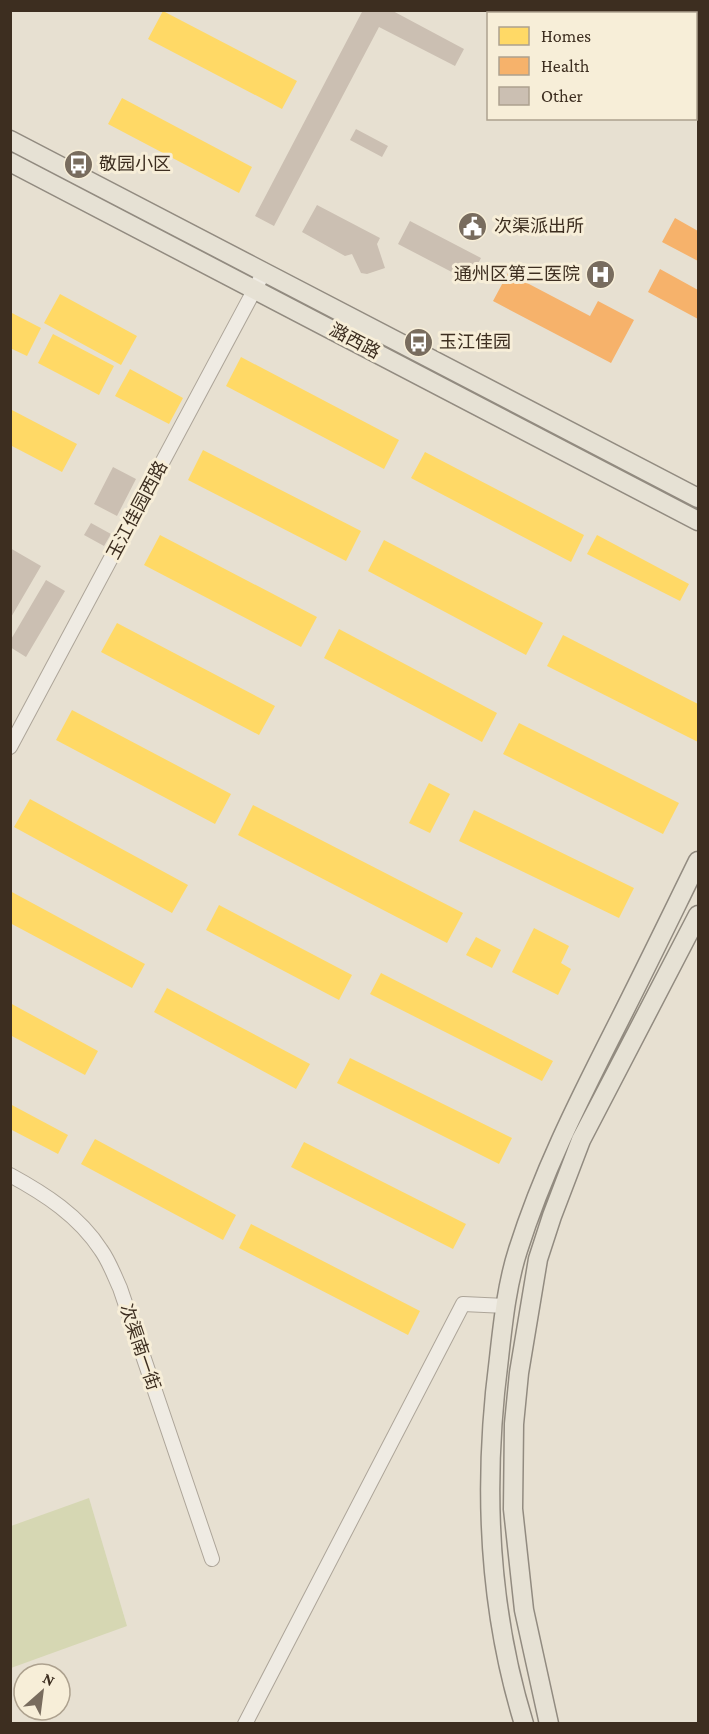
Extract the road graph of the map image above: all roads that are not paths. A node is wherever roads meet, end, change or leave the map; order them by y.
1 (10, 140) edge
2 (10, 162) edge
3 (264, 272) junction
4 (255, 289) junction
5 (699, 498) edge
6 (699, 521) edge
7 (10, 747) edge
8 (699, 861) edge
9 (699, 915) edge
10 (10, 1175) edge
11 (506, 1306) junction
12 (212, 1559) dead end
13 (245, 1724) edge
14 (524, 1724) edge
15 (549, 1724) edge

1 - 3 main road, 潞西路
2 - 4 main road, 潞西路
3 - 4 street, 玉江佳园西路
3 - 5 main road, 潞西路
4 - 6 main road, 潞西路
4 - 7 street, 玉江佳园西路
8 - 11 main road
9 - 15 main road
10 - 12 street, 次渠南一街
11 - 13 street
11 - 14 main road

